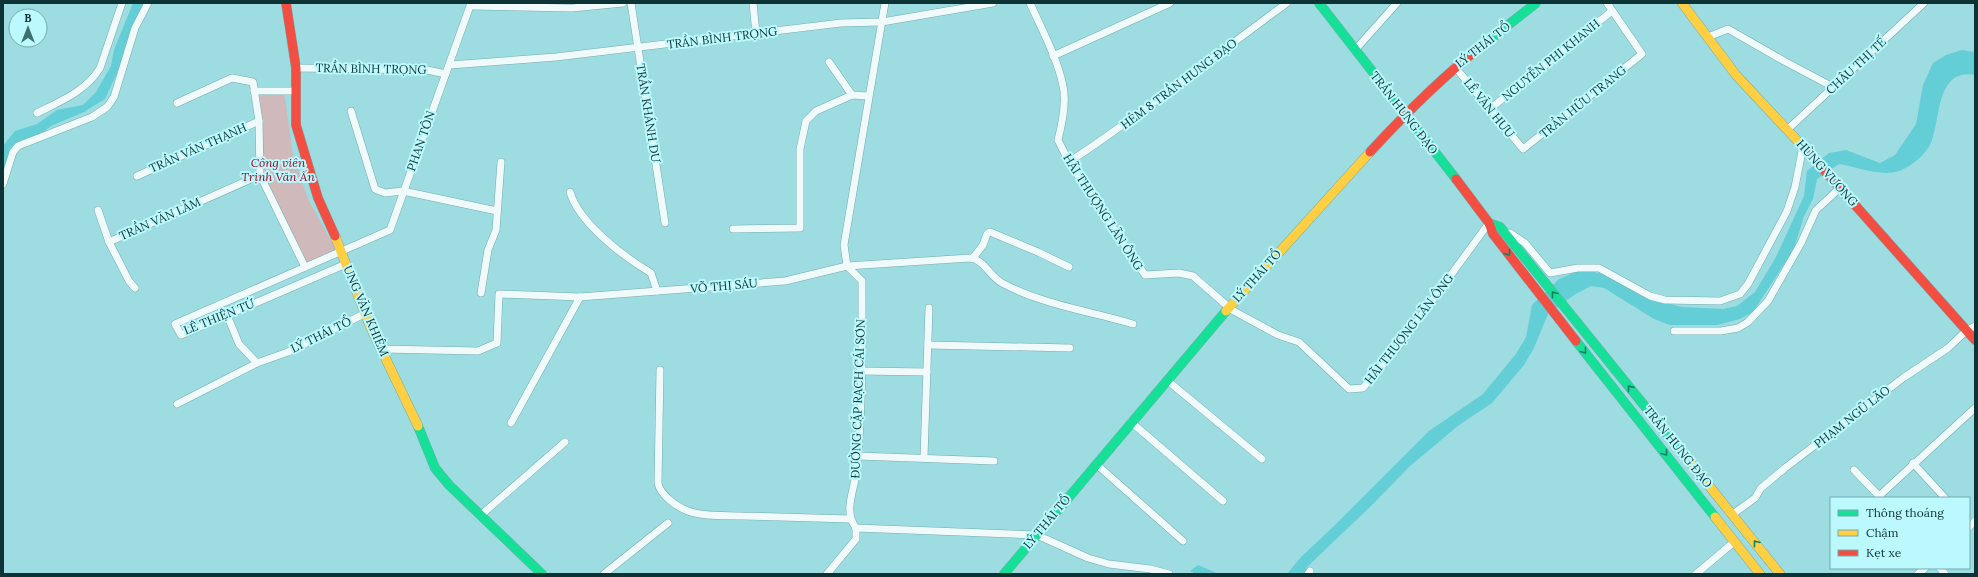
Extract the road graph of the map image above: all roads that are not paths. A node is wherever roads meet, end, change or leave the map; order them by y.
1 (122, 3) edge
2 (148, 3) edge
3 (286, 3) edge
4 (623, 3) edge
5 (631, 3) edge
6 (753, 3) edge
7 (885, 3) edge
8 (993, 3) edge
9 (1030, 3) edge
10 (1170, 3) edge
11 (1287, 3) edge
12 (1319, 3) edge
13 (1397, 3) edge
14 (1536, 3) edge
15 (1607, 3) edge
16 (1682, 3) edge
17 (1924, 3) edge
18 (471, 4) edge
19 (1612, 11) junction
20 (882, 22) junction
21 (756, 34) junction
22 (1708, 37) junction
23 (637, 48) junction
24 (1354, 50) junction
25 (1053, 56) junction
26 (829, 62) dead end
27 (450, 65) junction
28 (1455, 67) junction
29 (296, 68) junction
30 (446, 74) junction
31 (1833, 86) junction
32 (254, 91) junction
33 (296, 91) junction
34 (852, 95) junction
35 (868, 96) junction
36 (177, 103) dead end
37 (1491, 108) junction
38 (352, 111) dead end
39 (37, 113) dead end
40 (1406, 113) junction
41 (259, 121) junction
42 (1788, 130) junction
43 (1804, 147) junction
44 (1523, 149) joint
45 (501, 162) dead end
46 (1069, 162) junction
47 (260, 175) junction
48 (137, 176) dead end
49 (3, 184) edge
50 (1840, 186) junction
51 (404, 191) junction
52 (570, 192) dead end
53 (98, 210) dead end
54 (497, 211) junction
55 (665, 223) dead end
56 (1490, 223) junction
57 (1500, 228) junction
58 (733, 229) dead end
59 (109, 242) junction
60 (341, 250) junction
61 (974, 258) junction
62 (346, 264) junction
63 (847, 266) junction
64 (305, 267) junction
65 (1069, 267) dead end
66 (135, 288) dead end
67 (657, 291) junction
68 (482, 293) dead end
69 (580, 297) junction
70 (1229, 307) junction
71 (929, 308) dead end
72 (366, 313) junction
73 (227, 315) junction
74 (1134, 324) dead end
75 (1975, 326) edge
76 (1674, 331) dead end
77 (1966, 331) junction
78 (1975, 340) edge
79 (928, 345) junction
80 (1070, 348) dead end
81 (381, 349) junction
82 (257, 363) junction
83 (660, 370) dead end
84 (860, 371) junction
85 (927, 372) junction
86 (1168, 381) junction
87 (177, 404) dead end
88 (1975, 408) edge
89 (1131, 422) junction
90 (511, 423) dead end
91 (565, 442) dead end
92 (858, 456) junction
93 (924, 458) junction
94 (1262, 459) dead end
95 (994, 461) dead end
96 (1913, 463) junction
97 (1096, 464) junction
98 (1854, 470) dead end
99 (1880, 497) edge
100 (1944, 497) edge
101 (1223, 501) dead end
102 (1733, 514) junction
103 (481, 515) junction
104 (850, 519) junction
105 (668, 523) dead end
106 (1720, 523) junction
107 (856, 528) junction
108 (1037, 535) junction
109 (1182, 541) dead end
110 (1734, 542) junction
111 (542, 574) edge
112 (604, 574) edge
113 (827, 574) edge
114 (1004, 574) edge
115 (1169, 574) edge
116 (1696, 574) edge
117 (1760, 574) edge
118 (1780, 574) edge

1 - 39 street
2 - 49 street
3 - 29 main road, UNG VĂN KHIÊM
4 - 18 street
5 - 23 street, TRẦN KHÁNH DƯ
6 - 21 street
7 - 20 street
8 - 20 street, TRẦN BÌNH TRỌNG
9 - 25 street, HÃI THƯỢNG LÃN ÔNG
10 - 25 street
11 - 46 street, HẺM 8 TRẦN HƯNG ĐẠO
12 - 24 main road, TRẦN HƯNG ĐẠO
13 - 24 street
14 - 28 main road, LÝ THÁI TỔ
15 - 19 street
16 - 22 main road, HÙNG VƯƠNG
17 - 31 street, CHÂU THỊ TẾ
18 - 27 street, PHAN TÔN
19 - 37 street, NGUYỄN PHI KHANH
19 - 44 street, TRẦN HỮU TRANG
20 - 21 street, TRẦN BÌNH TRỌNG
20 - 35 street
21 - 23 street, TRẦN BÌNH TRỌNG
22 - 31 street
22 - 42 main road, HÙNG VƯƠNG
23 - 27 street, TRẦN BÌNH TRỌNG
23 - 55 street, TRẦN KHÁNH DƯ
24 - 40 main road, TRẦN HƯNG ĐẠO
25 - 46 street, HÃI THƯỢNG LÃN ÔNG
26 - 34 street
27 - 30 street, PHAN TÔN
28 - 37 street, LÊ VĂN HƯU
28 - 40 main road, LÝ THÁI TỔ
29 - 30 street, TRẦN BÌNH TRỌNG
29 - 33 main road, UNG VĂN KHIÊM
30 - 51 street, PHAN TÔN
31 - 42 street, CHÂU THỊ TẾ
32 - 33 street
32 - 36 street
32 - 41 street
33 - 60 main road, UNG VĂN KHIÊM
34 - 35 street
34 - 58 street
35 - 63 street
37 - 44 street, LÊ VĂN HƯU
38 - 51 street
40 - 56 main road, TRẦN HƯNG ĐẠO
40 - 70 main road, LÝ THÁI TỔ
41 - 47 street
41 - 48 street, TRẦN VĂN THẠNH
42 - 43 main road, HÙNG VƯƠNG
43 - 50 main road, HÙNG VƯƠNG
43 - 57 street
45 - 54 street
46 - 70 street, HÃI THƯỢNG LÃN ÔNG
47 - 59 street, TRẦN VĂN LẪM
47 - 64 street
50 - 76 street
50 - 77 main road, HÙNG VƯƠNG
51 - 54 street
51 - 60 street, PHAN TÔN
52 - 67 street
53 - 59 street
54 - 68 street
56 - 57 main road
56 - 70 street, HÃI THƯỢNG LÃN ÔNG
56 -> 106 main road, TRẦN HƯNG ĐẠO
102 -> 57 main road, TRẦN HƯNG ĐẠO
59 - 66 street, TRẦN VĂN LẪM
60 - 62 main road, UNG VĂN KHIÊM
60 - 64 street, LÊ THIỆN TỨ
61 - 63 street, VÕ THỊ SÁU
61 - 65 street
61 - 74 street
62 - 72 main road, UNG VĂN KHIÊM
62 - 73 street, LÊ THIỆN TỨ
63 - 67 street, VÕ THỊ SÁU
63 - 84 street, ĐƯỜNG CẶP RẠCH CÁI SƠN
64 - 73 street, LÊ THIỆN TỨ
67 - 69 street, VÕ THỊ SÁU
69 - 81 street, VÕ THỊ SÁU
69 - 90 street
70 - 86 main road, LÝ THÁI TỔ
71 - 79 street
72 - 81 main road, UNG VĂN KHIÊM
72 - 82 street, LÝ THÁI TỔ
73 - 82 street
75 - 77 street, PHẠM NGŨ LÃO
77 - 78 main road, HÙNG VƯƠNG
77 - 102 street, PHẠM NGŨ LÃO
79 - 80 street
79 - 85 street
81 - 103 main road, UNG VĂN KHIÊM
82 - 87 street, LÝ THÁI TỔ
83 - 104 street
84 - 85 street
84 - 92 street, ĐƯỜNG CẶP RẠCH CÁI SƠN
85 - 93 street
86 - 89 main road, LÝ THÁI TỔ
86 - 94 street
88 - 96 street
89 - 97 main road, LÝ THÁI TỔ
89 - 101 street
91 - 103 street
92 - 93 street
92 - 104 street, ĐƯỜNG CẶP RẠCH CÁI SƠN
93 - 95 street
96 - 99 street
96 - 100 street
97 - 108 main road, LÝ THÁI TỔ
97 - 109 street
98 - 99 street
102 - 106 main road
118 -> 102 main road, TRẦN HƯNG ĐẠO
103 - 111 main road, UNG VĂN KHIÊM
104 - 107 street
105 - 112 street
106 - 110 main road, TRẦN HƯNG ĐẠO
107 - 108 street
107 - 113 street
108 - 114 main road, LÝ THÁI TỔ
108 - 115 street
110 - 116 street
110 - 117 main road, TRẦN HƯNG ĐẠO

